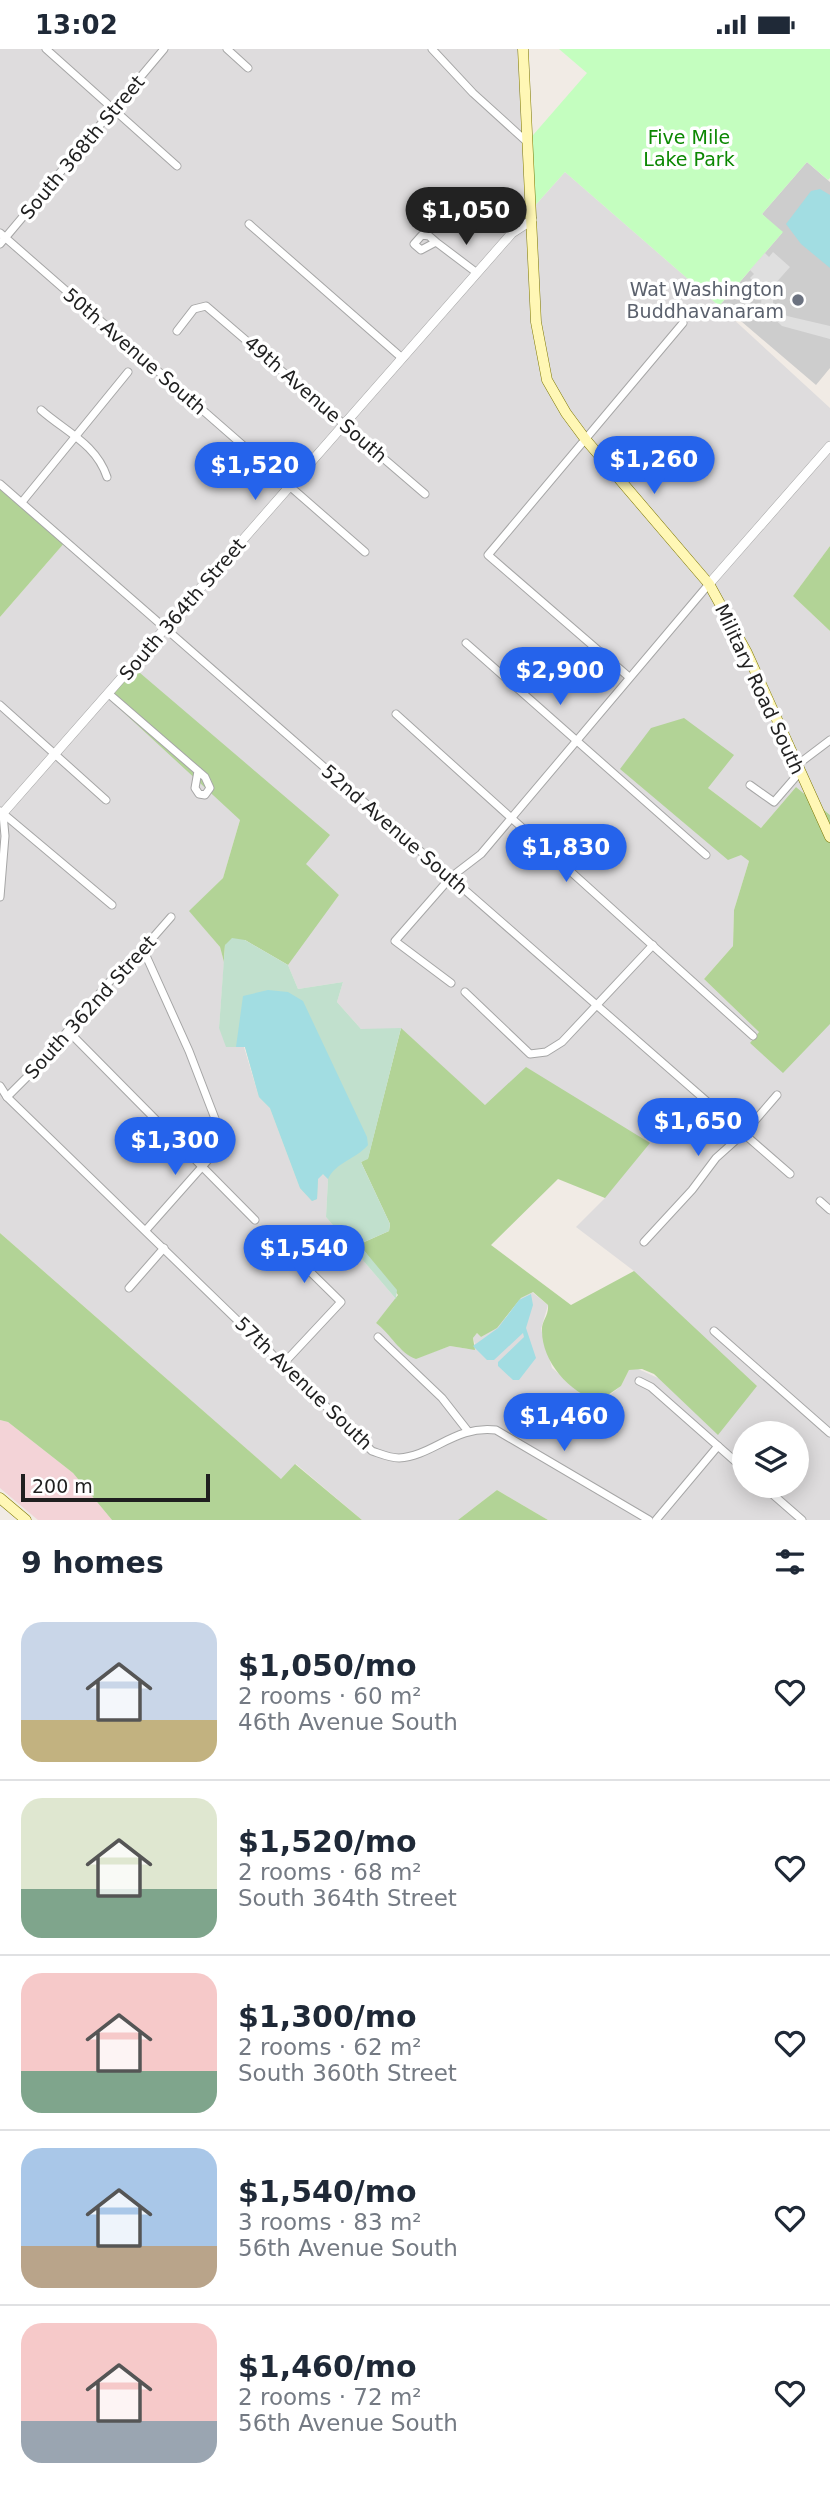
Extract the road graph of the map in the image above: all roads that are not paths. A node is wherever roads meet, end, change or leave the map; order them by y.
1 (46, 49) edge
2 (163, 49) edge
3 (227, 49) edge
4 (432, 49) edge
5 (523, 49) edge
6 (248, 68) dead end
7 (113, 109) junction
8 (527, 142) junction
9 (177, 166) dead end
10 (532, 220) junction
11 (249, 224) dead end
12 (3, 235) edge
13 (436, 242) dead end
14 (0, 244) edge
15 (477, 273) junction
16 (684, 323) dead end
17 (177, 331) dead end
18 (402, 358) junction
19 (128, 372) dead end
20 (41, 410) dead end
21 (345, 423) junction
22 (76, 439) junction
23 (586, 440) junction
24 (830, 446) edge
25 (107, 477) dead end
26 (0, 484) edge
27 (290, 485) junction
28 (425, 494) dead end
29 (22, 502) junction
30 (365, 552) dead end
31 (709, 584) junction
32 (166, 628) junction
33 (466, 643) dead end
34 (629, 677) junction
35 (109, 694) junction
36 (0, 705) edge
37 (396, 714) dead end
38 (576, 739) junction
39 (830, 740) edge
40 (56, 754) junction
41 (799, 769) junction
42 (198, 771) dead end
43 (750, 785) dead end
44 (106, 800) dead end
45 (1, 814) edge
46 (511, 817) junction
47 (830, 837) edge
48 (706, 855) dead end
49 (451, 877) junction
50 (0, 897) edge
51 (112, 905) dead end
52 (171, 917) dead end
53 (653, 945) junction
54 (144, 949) junction
55 (451, 983) dead end
56 (465, 992) dead end
57 (597, 1006) junction
58 (68, 1031) junction
59 (753, 1036) dead end
60 (0, 1086) edge
61 (777, 1095) dead end
62 (7, 1097) junction
63 (745, 1132) junction
64 (203, 1167) junction
65 (790, 1174) dead end
66 (820, 1201) dead end
67 (830, 1210) edge
68 (255, 1220) dead end
69 (146, 1230) junction
70 (644, 1242) dead end
71 (164, 1248) junction
72 (286, 1248) dead end
73 (129, 1288) dead end
74 (714, 1331) dead end
75 (378, 1337) dead end
76 (284, 1364) junction
77 (639, 1381) dead end
78 (467, 1430) junction
79 (830, 1433) edge
80 (719, 1446) junction
81 (732, 1458) edge
82 (0, 1498) edge
83 (777, 1498) edge
84 (26, 1520) edge
85 (649, 1520) edge
86 (656, 1520) edge
87 (802, 1520) edge

1 - 7 street
2 - 7 street, South 368th Street
3 - 6 street
4 - 8 street
5 - 8 main road, Military Road South
7 - 9 street
7 - 12 street, South 368th Street
8 - 10 main road, Military Road South
10 - 15 street, South 364th Street
10 - 23 main road, Military Road South
11 - 18 street
12 - 14 street, South 368th Street
12 - 27 street, 50th Avenue South
13 - 15 street
15 - 18 street, South 364th Street
16 - 23 street
17 - 21 street, 49th Avenue South
18 - 21 street, South 364th Street
19 - 22 street
20 - 22 street
21 - 27 street, South 364th Street
21 - 28 street, 49th Avenue South
22 - 25 street
22 - 29 street
23 - 31 main road, Military Road South
23 - 34 street
24 - 31 street
26 - 29 street, 52nd Avenue South
27 - 30 street, 50th Avenue South
27 - 32 street, South 364th Street
29 - 32 street, 52nd Avenue South
31 - 34 street
31 - 41 main road, Military Road South
32 - 35 street, South 364th Street
32 - 49 street, 52nd Avenue South
33 - 38 street
34 - 38 street
35 - 40 street, South 364th Street
35 - 42 street
36 - 40 street
37 - 46 street
38 - 46 street
38 - 48 street
39 - 41 street
40 - 44 street
40 - 45 street, South 364th Street
41 - 43 street
41 - 47 main road, Military Road South
45 - 50 street
45 - 51 street
46 - 49 street
46 - 53 street
49 - 55 street
49 - 57 street, 52nd Avenue South
52 - 54 street, South 362nd Street
53 - 57 street
53 - 59 street
54 - 58 street, South 362nd Street
54 - 64 street
56 - 57 street
57 - 63 street, 52nd Avenue South
58 - 62 street, South 362nd Street
58 - 64 street
60 - 62 street, 57th Avenue South
61 - 63 street
62 - 69 street, 57th Avenue South
63 - 65 street, 52nd Avenue South
63 - 70 street
64 - 68 street
64 - 69 street
66 - 67 street
69 - 71 street, 57th Avenue South
71 - 73 street
71 - 76 street, 57th Avenue South
72 - 76 street
74 - 79 street
75 - 78 street
76 - 78 street, 57th Avenue South
77 - 80 street
78 - 85 street
80 - 81 street
80 - 86 street
82 - 84 main road
83 - 87 street

